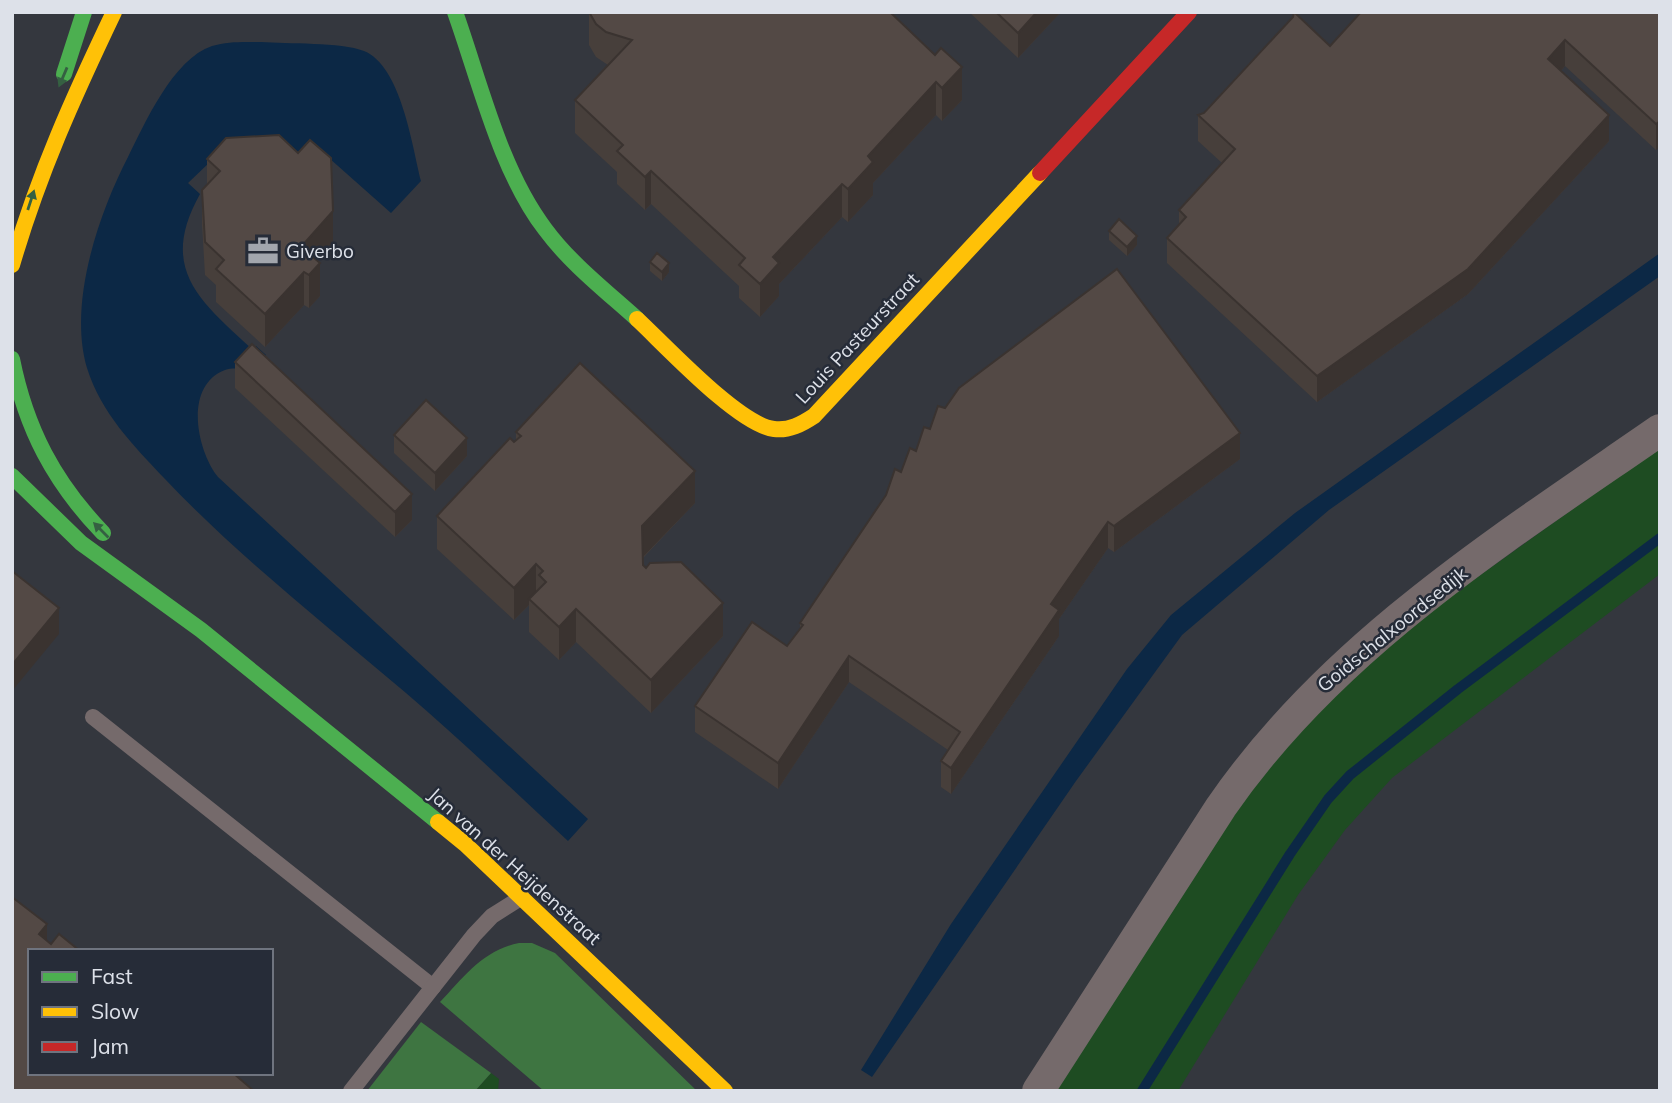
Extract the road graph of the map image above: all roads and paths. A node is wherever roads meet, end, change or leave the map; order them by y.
1 (84, 12) edge
2 (114, 12) edge
3 (455, 12) edge
4 (1189, 12) edge
5 (59, 87) dead end
6 (12, 265) edge
7 (12, 359) edge
8 (1660, 430) edge
9 (12, 476) edge
10 (201, 631) junction
11 (93, 717) dead end
12 (522, 897) junction
13 (433, 987) junction
14 (351, 1091) edge
15 (725, 1091) edge
16 (1038, 1091) edge

1 -> 5 street
6 -> 2 street
3 - 4 street, Louis Pasteurstraat
10 -> 7 street, Jan van der Heijdenstraat
8 - 16 street, Goidschalxoordsedijk
9 - 10 street, Jan van der Heijdenstraat
10 - 12 street, Jan van der Heijdenstraat
11 - 13 lane
12 - 13 lane
12 - 15 street, Jan van der Heijdenstraat
13 - 14 lane

